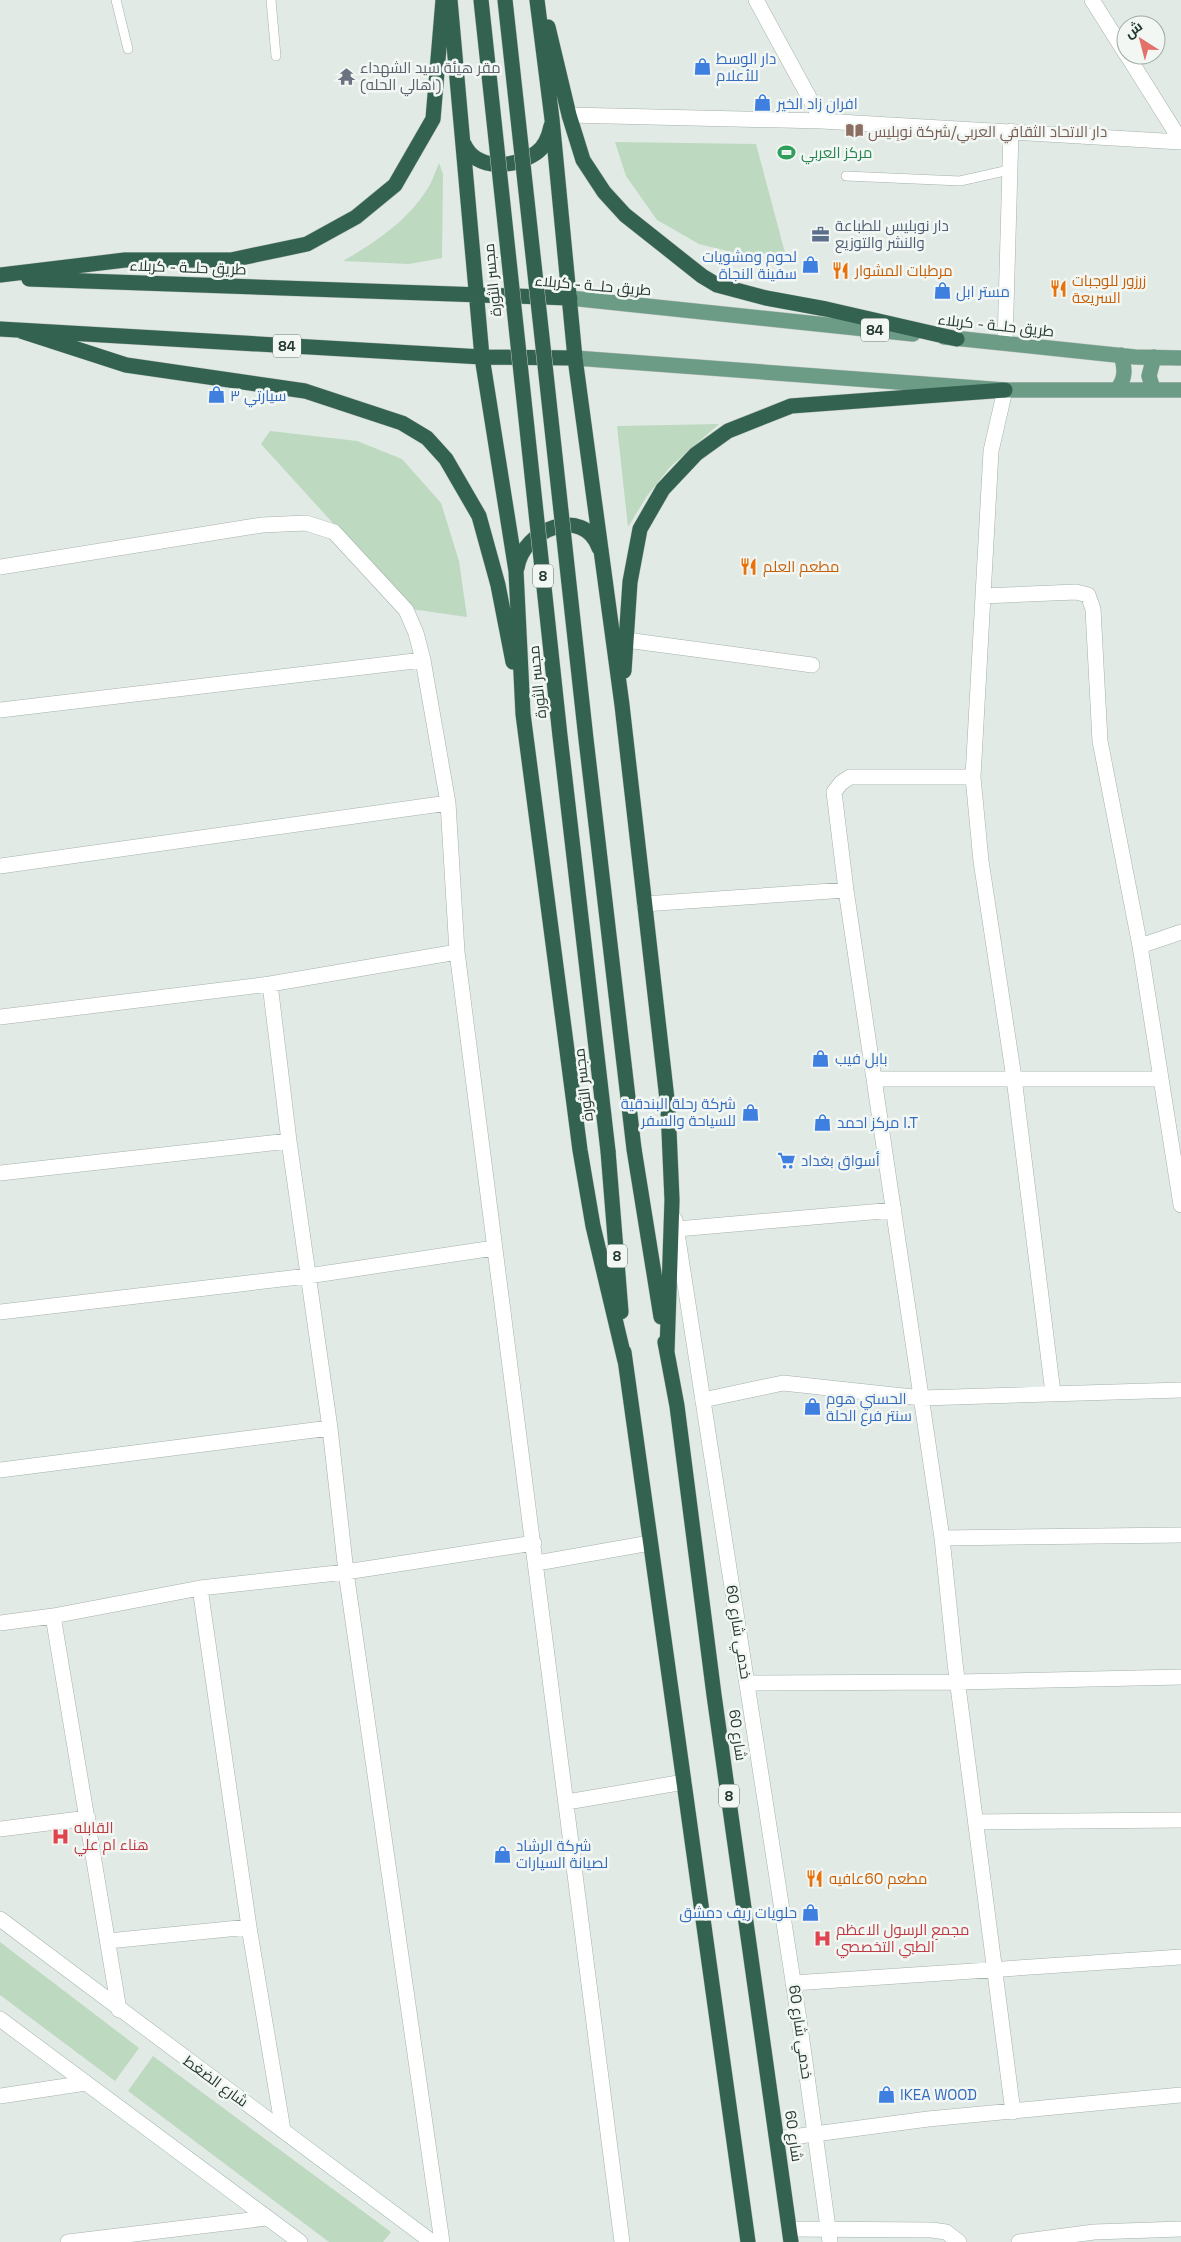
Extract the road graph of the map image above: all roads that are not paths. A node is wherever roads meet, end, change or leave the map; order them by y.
1 (116, 0) edge
2 (271, 0) edge
3 (443, 0) edge
4 (450, 0) edge
5 (480, 0) edge
6 (505, 0) edge
7 (537, 0) edge
8 (542, 0) edge
9 (756, 0) edge
10 (1092, 0) edge
11 (1116, 38) edge
12 (128, 49) dead end
13 (276, 56) dead end
14 (1133, 65) edge
15 (569, 115) junction
16 (552, 119) junction
17 (822, 121) junction
18 (1010, 131) junction
19 (463, 140) junction
20 (1181, 141) edge
21 (1009, 170) junction
22 (846, 176) dead end
23 (0, 276) edge
24 (477, 294) junction
25 (570, 298) junction
26 (0, 329) edge
27 (21, 331) junction
28 (957, 339) junction
29 (1005, 343) junction
30 (1121, 355) junction
31 (482, 357) junction
32 (1154, 357) junction
33 (575, 358) junction
34 (1181, 358) edge
35 (1117, 389) junction
36 (1153, 389) junction
37 (1005, 390) junction
38 (1181, 390) edge
39 (602, 560) junction
40 (0, 567) edge
41 (516, 571) junction
42 (983, 596) junction
43 (626, 640) junction
44 (423, 660) junction
45 (812, 664) dead end
46 (622, 705) junction
47 (0, 710) edge
48 (523, 714) junction
49 (973, 777) junction
50 (448, 803) junction
51 (0, 866) edge
52 (846, 890) junction
53 (644, 904) junction
54 (1181, 932) edge
55 (1140, 946) junction
56 (457, 952) junction
57 (270, 984) junction
58 (0, 1017) edge
59 (1014, 1078) junction
60 (874, 1079) junction
61 (1161, 1079) junction
62 (289, 1141) junction
63 (0, 1173) edge
64 (672, 1200) junction
65 (1181, 1200) edge
66 (894, 1210) junction
67 (677, 1229) junction
68 (494, 1248) junction
69 (308, 1276) junction
70 (0, 1312) edge
71 (667, 1351) junction
72 (625, 1361) junction
73 (1181, 1390) edge
74 (1053, 1393) junction
75 (922, 1398) junction
76 (703, 1400) junction
77 (330, 1428) junction
78 (0, 1470) edge
79 (1181, 1535) edge
80 (942, 1538) junction
81 (534, 1543) junction
82 (650, 1543) junction
83 (537, 1563) junction
84 (346, 1572) junction
85 (200, 1588) junction
86 (53, 1616) junction
87 (0, 1623) edge
88 (1181, 1677) edge
89 (958, 1682) junction
90 (747, 1683) junction
91 (684, 1782) junction
92 (567, 1802) junction
93 (88, 1818) junction
94 (1181, 1820) edge
95 (976, 1822) junction
96 (0, 1829) edge
97 (0, 1919) edge
98 (249, 1927) junction
99 (108, 1941) junction
100 (1181, 1957) edge
101 (996, 1970) junction
102 (794, 1983) junction
103 (120, 2010) junction
104 (0, 2019) edge
105 (86, 2083) junction
106 (1181, 2095) edge
107 (0, 2096) edge
108 (1013, 2112) junction
109 (283, 2130) junction
110 (815, 2134) junction
111 (777, 2139) junction
112 (267, 2218) junction
113 (1181, 2229) edge
114 (791, 2236) edge
115 (829, 2236) edge
116 (68, 2242) edge
117 (300, 2242) edge
118 (432, 2242) edge
119 (442, 2242) edge
120 (622, 2242) edge
121 (748, 2242) edge
122 (959, 2242) edge
123 (1019, 2242) edge

1 - 12 lane
2 - 13 lane
3 - 23 highway
4 - 19 highway
5 - 72 highway, مجسر الثورة / 8, bridge
6 - 71 highway, 8, bridge
7 - 16 highway
8 - 15 highway
9 - 17 street
10 - 11 street
14 - 20 street
15 - 17 street
15 - 28 highway
16 - 19 highway
16 - 25 highway
17 - 18 street
18 - 20 street
18 - 21 street
19 - 24 highway
21 - 22 lane
21 - 29 street
23 - 24 highway, طريق حلــة - كربلاء / 84
24 - 25 highway, طريق حلــة - كربلاء / 84
24 - 31 highway
25 - 28 main road, طريق حلــة - كربلاء / 84
25 - 33 highway
26 - 27 highway, 84
27 - 31 highway, 84
27 - 48 highway
28 - 29 main road, طريق حلــة - كربلاء / 84
29 - 30 main road, طريق حلــة - كربلاء / 84
30 - 32 main road, طريق حلــة - كربلاء / 84
30 - 35 main road
31 - 33 highway, 84
31 - 41 highway
32 - 34 main road, طريق حلــة - كربلاء / 84
32 - 36 main road
33 - 37 main road, 84
33 - 39 highway
35 - 36 main road, 84
35 - 37 main road, 84
36 - 38 main road, 84
37 - 42 street
37 - 43 highway
39 - 41 highway
39 - 46 highway
40 - 44 street
41 - 48 highway
42 - 49 street
42 - 55 street
43 - 45 street
43 - 46 highway
44 - 47 street
44 - 50 street
46 - 53 highway
48 - 72 highway
49 - 52 street
49 - 59 street
50 - 51 street
50 - 56 street
52 - 53 street
52 - 60 street
53 - 64 highway
54 - 55 street
55 - 61 street
56 - 57 street
56 - 68 street
57 - 58 street
57 - 62 street
59 - 60 street
59 - 61 street
59 - 74 street
60 - 66 street
61 - 65 street
62 - 63 street
62 - 69 street
64 - 67 street, خدمي شارع 60
64 - 71 highway
66 - 67 street
66 - 75 street
67 - 76 street, خدمي شارع 60
68 - 69 street
68 - 81 street
69 - 70 street
69 - 77 street
71 - 111 highway, شارع 60 / 8
72 - 82 highway, 8
73 - 74 street
74 - 75 street
75 - 76 street
75 - 80 street
76 - 90 street, خدمي شارع 60
77 - 78 street
77 - 84 street
79 - 80 street
80 - 89 street
81 - 83 street
81 - 84 street
82 - 83 street
82 - 91 highway, 8
83 - 92 street
84 - 85 street
84 - 119 street
85 - 86 street
85 - 98 street
86 - 87 street
86 - 93 street
88 - 89 street
89 - 90 street
89 - 95 street
90 - 102 street, خدمي شارع 60
91 - 92 street
91 - 121 highway, 8
92 - 120 street
93 - 96 street
93 - 99 street
94 - 95 street
95 - 101 street
97 - 103 street, شارع الضغط
98 - 99 street
98 - 109 street
99 - 103 street
100 - 101 street
101 - 102 street
101 - 108 street
102 - 110 street, خدمي شارع 60
103 - 109 street, شارع الضغط
104 - 105 street
105 - 107 street
105 - 112 street
106 - 108 street
108 - 110 street
109 - 118 street, شارع الضغط
110 - 111 street
110 - 115 street, خدمي شارع 60
111 - 114 highway, شارع 60 / 8
112 - 116 street
112 - 117 street
113 - 123 street
114 - 115 street
115 - 122 street

